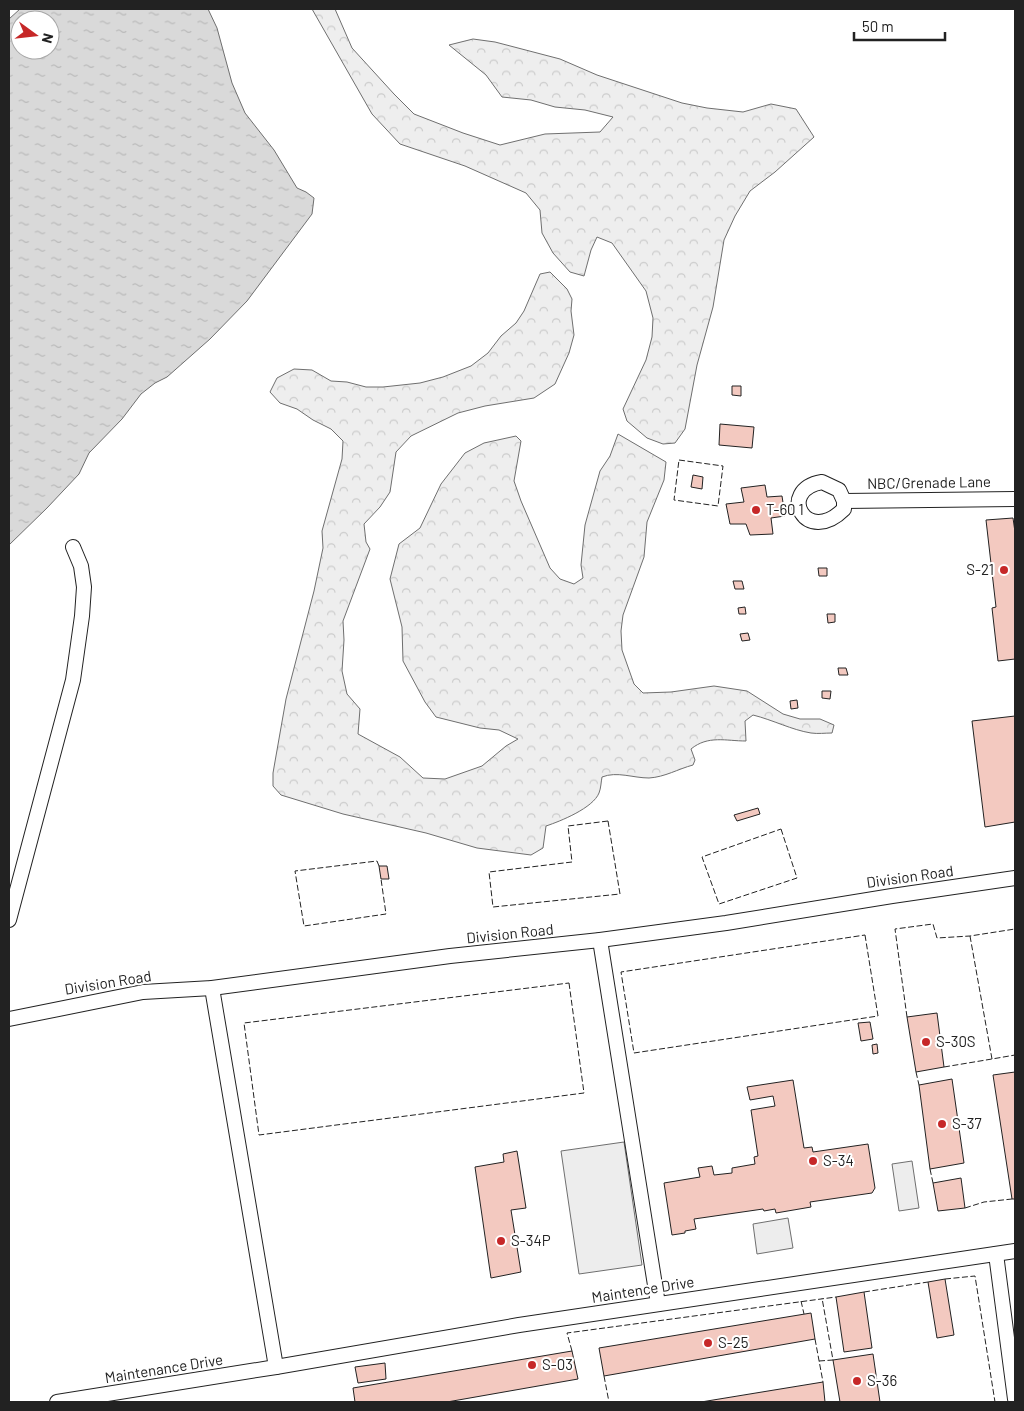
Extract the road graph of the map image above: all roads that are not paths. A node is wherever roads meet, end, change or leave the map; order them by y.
1 (1015, 499) edge
2 (844, 501) dead end
3 (72, 547) dead end
4 (1015, 878) edge
5 (9, 920) edge
6 (600, 940) junction
7 (212, 988) junction
8 (9, 1019) edge
9 (1015, 1251) edge
10 (996, 1254) junction
11 (658, 1304) junction
12 (276, 1367) junction
13 (1015, 1399) edge
14 (57, 1402) edge

1 - 2 street, NBC/Grenade Lane
3 - 5 street
4 - 6 street, Division Road
6 - 7 street, Division Road
6 - 11 street
7 - 8 street, Division Road
7 - 12 street
9 - 10 street, Maintence Drive
10 - 11 street, Maintence Drive
10 - 13 street
11 - 12 street, Maintence Drive
12 - 14 street, Maintenance Drive

